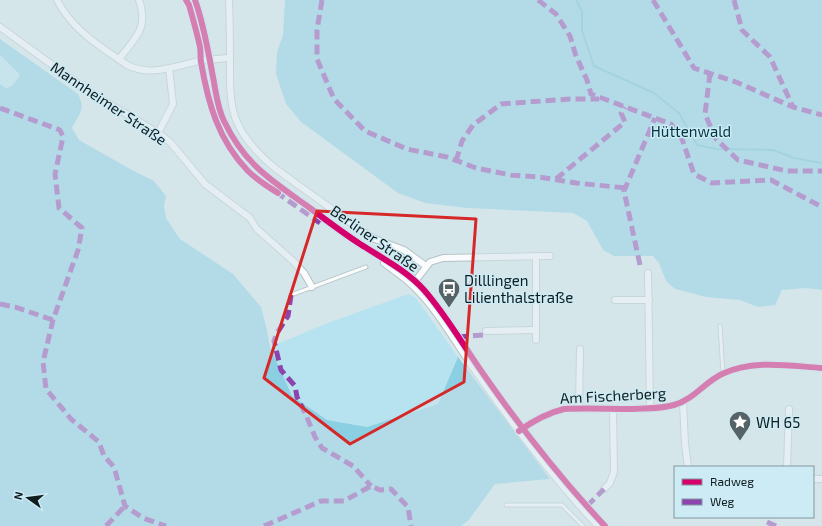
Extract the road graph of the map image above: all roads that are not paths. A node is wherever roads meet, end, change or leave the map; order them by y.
1 (57, 0) edge
2 (139, 0) edge
3 (195, 0) edge
4 (229, 0) edge
5 (0, 27) edge
6 (230, 58) junction
7 (119, 59) junction
8 (210, 60) junction
9 (170, 68) junction
10 (158, 133) junction
11 (550, 256) dead end
12 (536, 257) junction
13 (426, 266) junction
14 (366, 267) dead end
15 (648, 273) dead end
16 (414, 283) junction
17 (312, 287) junction
18 (291, 295) dead end
19 (615, 300) dead end
20 (649, 300) junction
21 (720, 326) dead end
22 (536, 330) junction
23 (486, 331) dead end
24 (536, 340) dead end
25 (580, 349) dead end
26 (822, 368) edge
27 (723, 373) junction
28 (683, 402) junction
29 (579, 408) junction
30 (650, 408) junction
31 (613, 409) junction
32 (789, 409) dead end
33 (521, 429) junction
34 (688, 466) edge
35 (787, 466) edge
36 (604, 489) dead end
37 (506, 505) dead end
38 (583, 526) edge
39 (598, 526) edge
40 (605, 526) edge

1 - 7 street
2 - 7 street
3 - 8 street, Berliner Straße
4 - 6 street
5 - 10 street, Mannheimer Straße
6 - 8 street
6 - 13 street
7 - 9 street
8 - 9 street
8 - 16 street, Berliner Straße
9 - 10 street
10 - 17 street, Mannheimer Straße
11 - 12 street
12 - 13 street
12 - 22 street
13 - 16 street
14 - 17 lane
15 - 20 street
16 - 33 street, Berliner Straße
17 - 18 lane
19 - 20 street
20 - 30 street
21 - 27 lane
22 - 23 street
22 - 24 street
25 - 29 street, Am Fischerberg
26 - 27 street, Am Fischerberg
27 - 28 street, Am Fischerberg
28 - 30 street, Am Fischerberg
28 - 34 street, Am Fischerberg
29 - 31 street, Am Fischerberg
29 - 33 street, Am Fischerberg
30 - 31 street, Am Fischerberg
31 - 36 street, Am Fischerberg
32 - 35 street
33 - 39 street, Berliner Straße
33 - 40 street, Berliner Straße
37 - 38 lane

